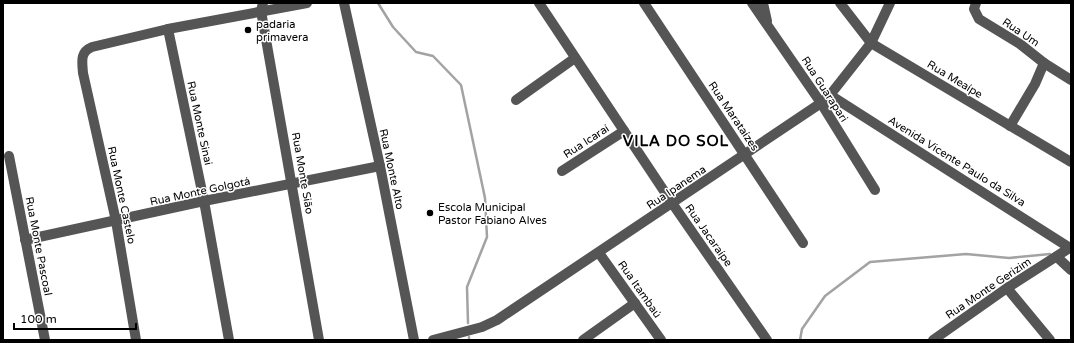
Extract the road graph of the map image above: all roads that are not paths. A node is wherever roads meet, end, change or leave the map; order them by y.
1 (307, 3) edge
2 (344, 3) edge
3 (539, 3) edge
4 (644, 3) edge
5 (752, 3) edge
6 (763, 3) edge
7 (840, 3) edge
8 (890, 3) edge
9 (976, 3) edge
10 (262, 7) edge
11 (768, 26) junction
12 (168, 29) junction
13 (871, 43) junction
14 (575, 58) junction
15 (1044, 63) junction
16 (1071, 80) edge
17 (830, 95) junction
18 (516, 100) dead end
19 (822, 103) junction
20 (1010, 126) junction
21 (624, 131) junction
22 (745, 155) junction
23 (9, 156) dead end
24 (1071, 162) edge
25 (380, 166) junction
26 (562, 171) dead end
27 (293, 184) junction
28 (875, 190) dead end
29 (204, 201) junction
30 (672, 204) junction
31 (116, 221) junction
32 (26, 240) junction
33 (803, 243) dead end
34 (1070, 248) edge
35 (599, 253) junction
36 (1057, 257) junction
37 (1071, 270) edge
38 (1007, 288) junction
39 (635, 303) junction
40 (45, 340) edge
41 (136, 340) edge
42 (229, 340) edge
43 (319, 340) edge
44 (414, 340) edge
45 (433, 340) edge
46 (583, 340) edge
47 (661, 340) edge
48 (767, 340) edge
49 (934, 340) edge
50 (1050, 340) edge

1 - 10 street
2 - 25 street, Rua Monte Alto
3 - 14 street, Rua Jacaraípe
4 - 22 street, Rua Marataízes
5 - 11 street, Rua Guarapari
6 - 11 street
7 - 13 street, Rua Meaípe
8 - 13 street, Rua Ipanema
9 - 15 street, Rua Um
10 - 12 street
10 - 27 street, Rua Monte Sião
11 - 19 street, Rua Guarapari
12 - 29 street, Rua Monte Sinai
12 - 31 street, Rua Monte Castelo
13 - 17 street, Rua Ipanema
13 - 20 street, Rua Meaípe
14 - 18 street
14 - 21 street, Rua Jacaraípe
15 - 16 street
15 - 20 street, Rua Um
17 - 19 street, Rua Ipanema
17 - 34 street, Avenida Vicente Paulo da Silva
19 - 22 street, Rua Ipanema
19 - 28 street, Rua Guarapari
20 - 24 street, Rua Meaípe
21 - 26 street, Rua Icaraí
21 - 30 street, Rua Jacaraípe
22 - 30 street, Rua Ipanema
22 - 33 street, Rua Marataízes
23 - 32 street, Rua Monte Pascoal
25 - 27 street, Rua Monte Golgotá
25 - 44 street, Rua Monte Alto
27 - 29 street, Rua Monte Golgotá
27 - 43 street, Rua Monte Sião
29 - 31 street, Rua Monte Golgotá
29 - 42 street, Rua Monte Sinai
30 - 35 street, Rua Ipanema
30 - 48 street, Rua Jacaraípe
31 - 32 street, Rua Monte Golgotá
31 - 41 street, Rua Monte Castelo
32 - 40 street, Rua Monte Pascoal
34 - 36 street, Rua Monte Gerizim
35 - 39 street, Rua Itambaú
35 - 45 street, Rua Ipanema
36 - 37 street
36 - 38 street, Rua Monte Gerizim
38 - 49 street, Rua Monte Gerizim
38 - 50 street
39 - 46 street
39 - 47 street, Rua Itambaú

